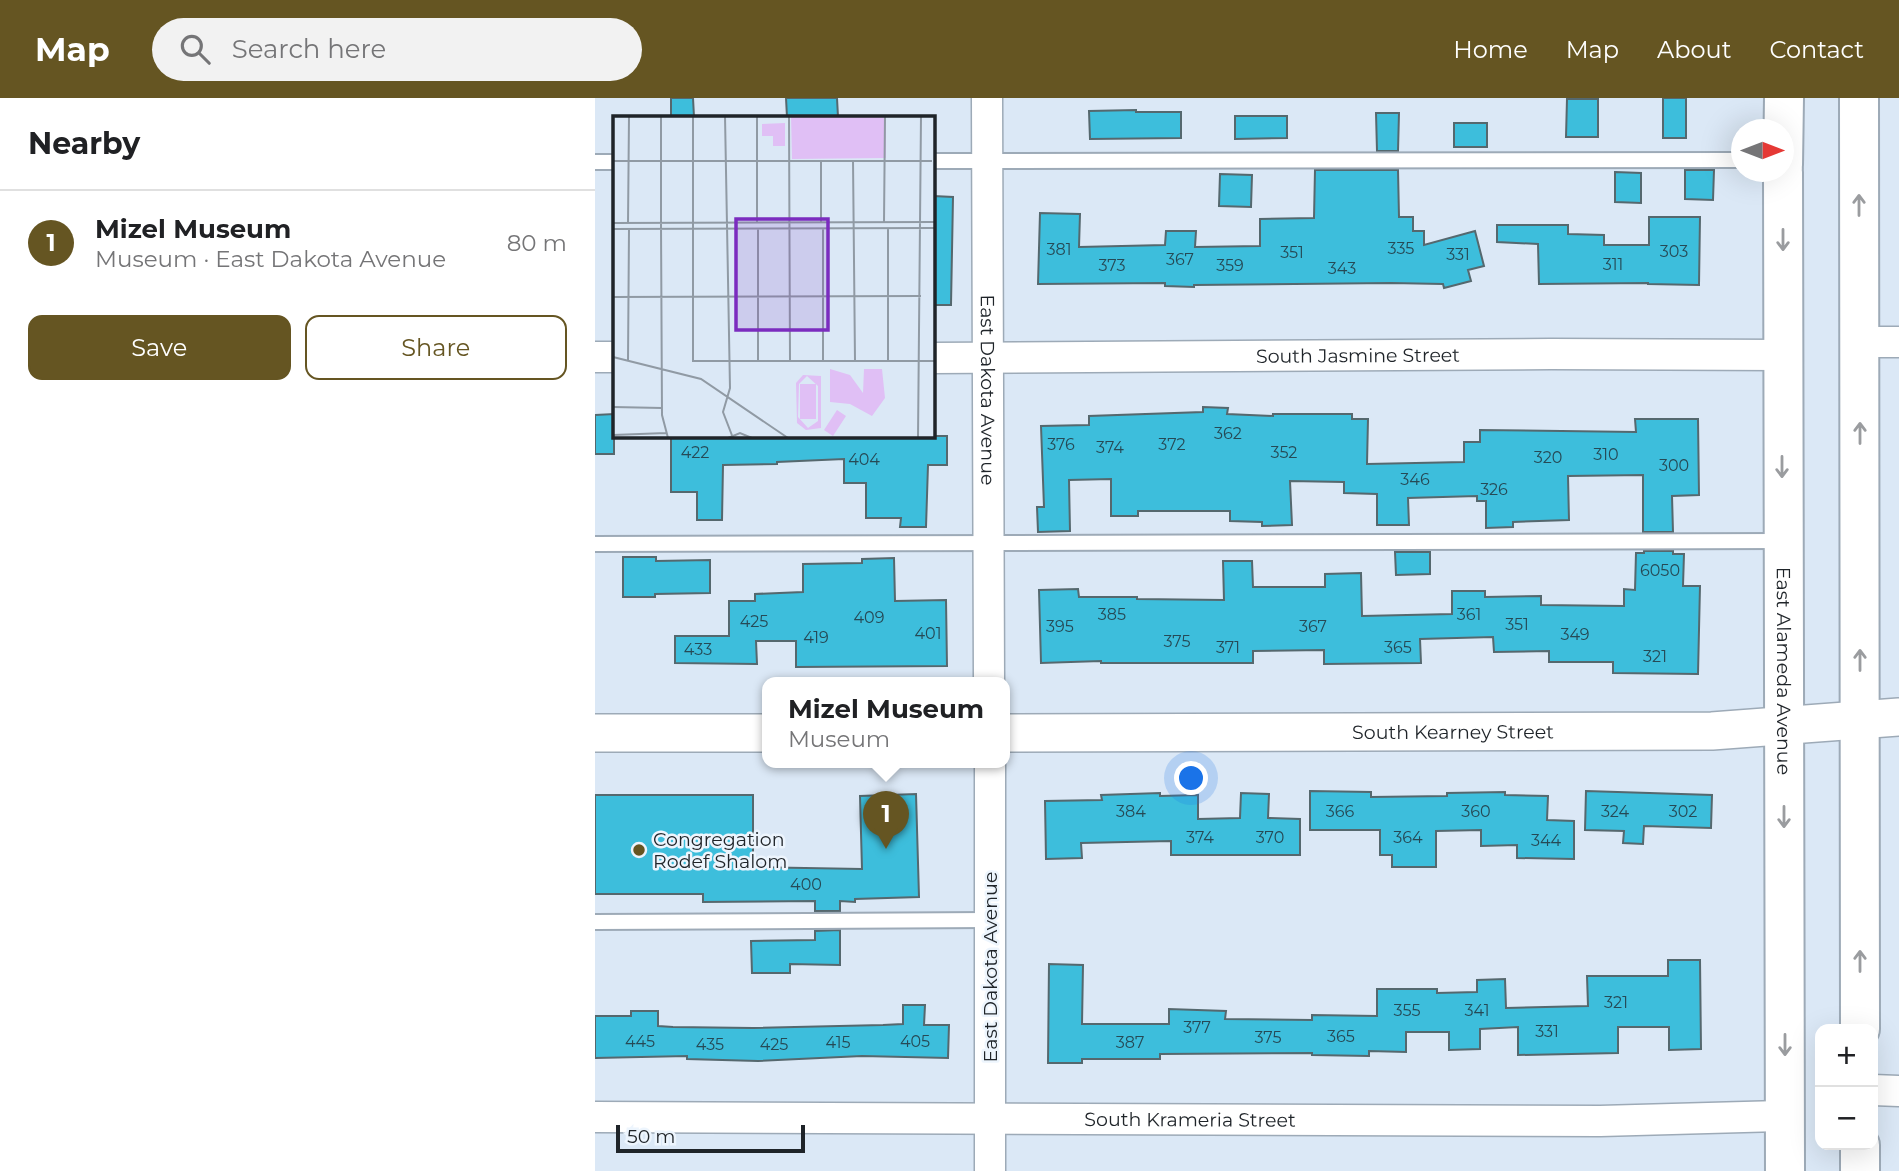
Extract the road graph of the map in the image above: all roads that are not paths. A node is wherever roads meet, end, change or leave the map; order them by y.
1 (987, 98) edge
2 (1784, 98) edge
3 (1859, 98) edge
4 (1784, 119) edge
5 (1731, 160) edge
6 (987, 161) junction
7 (595, 162) edge
8 (613, 162) edge
9 (935, 162) edge
10 (1783, 182) edge
11 (1860, 342) junction
12 (1899, 342) edge
13 (1782, 355) junction
14 (595, 358) edge
15 (613, 358) edge
16 (935, 358) edge
17 (987, 358) junction
18 (1783, 541) junction
19 (988, 542) junction
20 (595, 544) edge
21 (989, 677) edge
22 (1899, 717) edge
23 (1860, 721) junction
24 (1784, 726) junction
25 (595, 733) edge
26 (762, 733) edge
27 (1010, 733) edge
28 (990, 768) edge
29 (990, 920) junction
30 (595, 922) edge
31 (1860, 1024) edge
32 (1878, 1090) edge
33 (1899, 1091) edge
34 (1784, 1115) junction
35 (595, 1117) edge
36 (990, 1118) junction
37 (1860, 1150) edge
38 (990, 1171) edge
39 (1785, 1171) edge
40 (1860, 1171) edge

1 - 6 street, East Dakota Avenue
2 - 4 main road
11 -> 3 main road
5 - 6 lane
6 - 9 lane
6 - 17 street, East Dakota Avenue
7 - 8 lane
10 -> 13 main road, East Alameda Avenue
11 - 12 street
23 -> 11 main road
13 - 17 street, South Jasmine Street
13 -> 18 main road, East Alameda Avenue
14 - 15 street
16 - 17 street, South Jasmine Street
17 - 19 street, East Dakota Avenue
18 - 19 lane
18 - 24 main road, East Alameda Avenue
19 - 20 lane
19 - 21 street, East Dakota Avenue
22 - 23 street, South Kearney Street
23 - 24 street, South Kearney Street
31 -> 23 main road
24 - 27 street, South Kearney Street
24 -> 34 main road, East Alameda Avenue
25 - 26 street
28 - 29 street, East Dakota Avenue
29 - 30 lane
29 - 36 street, East Dakota Avenue
32 - 33 street
34 - 36 street, South Krameria Street
34 - 39 main road, East Alameda Avenue
35 - 36 street, South Krameria Street
36 - 38 street, East Dakota Avenue
37 - 40 main road

